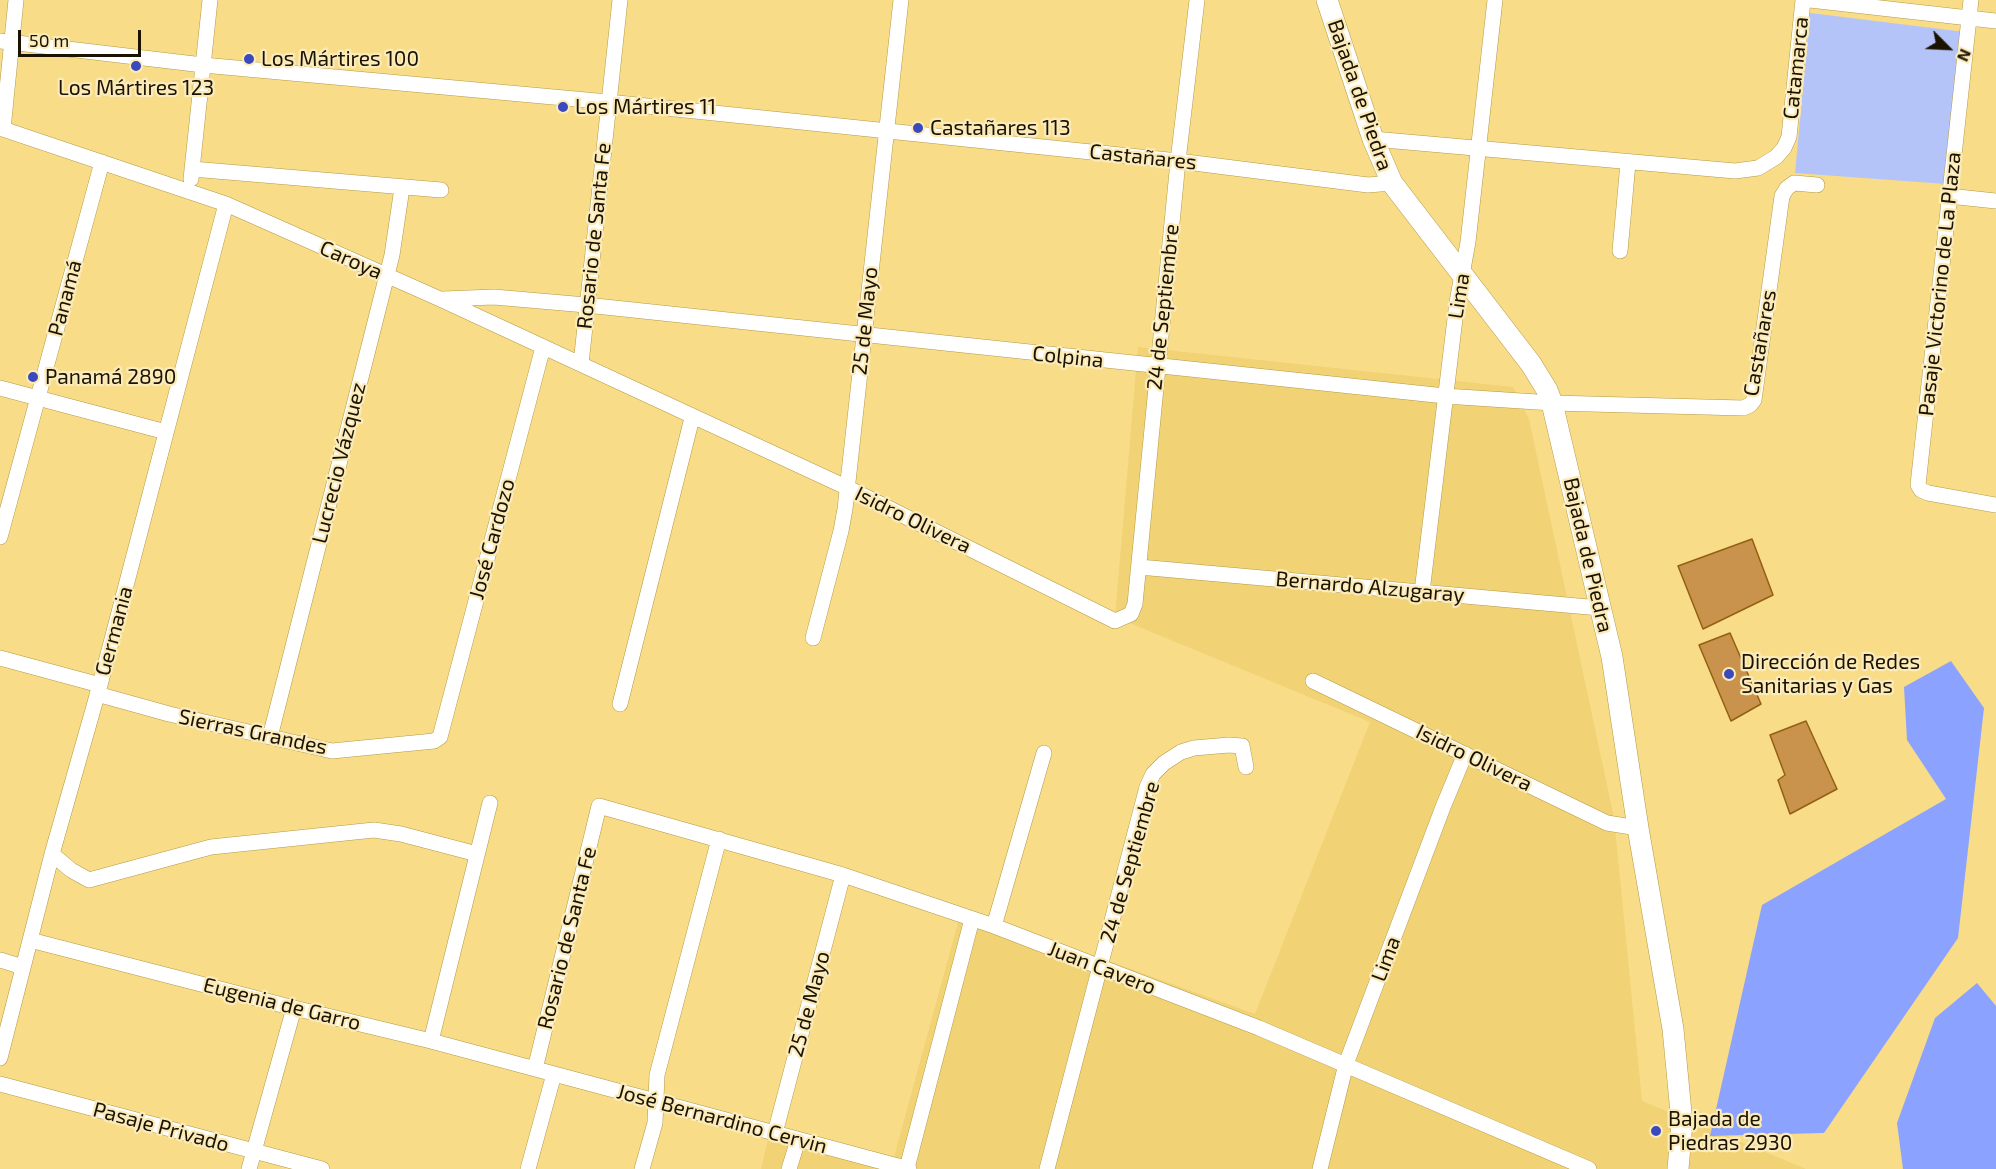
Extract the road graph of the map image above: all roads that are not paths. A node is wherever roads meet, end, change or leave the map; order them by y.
1 (16, 0) edge
2 (210, 0) edge
3 (620, 0) edge
4 (901, 0) edge
5 (1197, 0) edge
6 (1327, 0) edge
7 (1495, 0) edge
8 (1803, 0) edge
9 (1810, 0) edge
10 (1971, 0) edge
11 (1969, 18) junction
12 (1996, 21) edge
13 (6, 42) edge
14 (203, 65) junction
15 (608, 102) junction
16 (1, 128) edge
17 (886, 130) junction
18 (1373, 139) junction
19 (1479, 148) junction
20 (1178, 160) junction
21 (102, 162) junction
22 (1628, 163) junction
23 (192, 169) junction
24 (1392, 183) junction
25 (1817, 185) dead end
26 (402, 188) junction
27 (441, 190) dead end
28 (190, 191) junction
29 (1949, 196) junction
30 (1996, 201) edge
31 (226, 204) junction
32 (1620, 251) dead end
33 (1462, 273) junction
34 (387, 276) junction
35 (440, 299) junction
36 (586, 305) junction
37 (863, 336) junction
38 (543, 347) junction
39 (581, 364) junction
40 (1157, 366) junction
41 (0, 388) edge
42 (1445, 396) junction
43 (38, 398) junction
44 (1552, 403) junction
45 (692, 418) junction
46 (166, 432) junction
47 (848, 488) junction
48 (1996, 505) edge
49 (0, 537) edge
50 (1139, 567) junction
51 (1422, 592) junction
52 (1600, 608) junction
53 (1131, 614) joint
54 (813, 638) dead end
55 (0, 658) edge
56 (1313, 681) dead end
57 (98, 690) junction
58 (620, 704) dead end
59 (442, 732) joint
60 (270, 737) junction
61 (1044, 753) dead end
62 (1466, 754) junction
63 (1246, 767) dead end
64 (490, 803) dead end
65 (599, 806) joint
66 (1638, 828) junction
67 (719, 839) junction
68 (52, 854) junction
69 (477, 854) junction
70 (843, 875) junction
71 (972, 919) junction
72 (994, 926) junction
73 (30, 940) junction
74 (0, 960) edge
75 (23, 967) junction
76 (1100, 967) junction
77 (294, 1008) junction
78 (431, 1041) junction
79 (0, 1058) edge
80 (1346, 1064) junction
81 (535, 1069) junction
82 (554, 1074) junction
83 (0, 1084) edge
84 (657, 1101) junction
85 (775, 1133) junction
86 (798, 1140) junction
87 (254, 1152) junction
88 (249, 1169) edge
89 (322, 1169) edge
90 (528, 1169) edge
91 (642, 1169) edge
92 (789, 1169) edge
93 (908, 1169) edge
94 (1047, 1169) edge
95 (1320, 1169) edge
96 (1589, 1169) edge
97 (1678, 1169) edge

1 - 13 street
2 - 14 street
3 - 15 street, Rosario de Santa Fe
4 - 17 street, 25 de Mayo
5 - 20 street, 24 de Septiembre
6 - 18 main road, Bajada de Piedra
7 - 19 street, Lima
8 - 22 street, Catamarca
9 - 11 street
10 - 11 street, Pasaje Victorino de La Plaza
11 - 12 street
11 - 29 street, Pasaje Victorino de La Plaza
13 - 14 street, Castañares
13 - 16 street
14 - 15 street, Castañares
14 - 23 street
15 - 17 street, Castañares
15 - 36 street, Rosario de Santa Fe
16 - 21 street, Caroya
17 - 20 street, Castañares
17 - 37 street, 25 de Mayo
18 - 19 street
18 - 24 main road, Bajada de Piedra
19 - 22 street
19 - 33 street, Lima
20 - 24 street, Castañares
20 - 40 street, 24 de Septiembre
21 - 28 street, Caroya
21 - 43 street, Panamá
22 - 32 street
23 - 26 street
23 - 28 street
24 - 33 main road, Bajada de Piedra
25 - 44 street, Castañares
26 - 27 street
26 - 34 street, Lucrecio Vázquez
28 - 31 street, Caroya
29 - 30 street
29 - 48 street, Pasaje Victorino de La Plaza
31 - 34 street, Caroya
31 - 46 street, Germania
33 - 42 street, Lima
33 - 44 main road, Bajada de Piedra
34 - 35 street, Caroya
34 - 60 street, Lucrecio Vázquez
35 - 36 street, Colpina
35 - 38 street, Caroya
36 - 37 street, Colpina
36 - 39 street, Rosario de Santa Fe
37 - 40 street, Colpina
37 - 47 street, 25 de Mayo
38 - 39 street, Caroya
38 - 59 street, José Cardozo
39 - 45 street, Caroya
40 - 42 street, Colpina
40 - 50 street, 24 de Septiembre
41 - 43 street
42 - 44 street, Colpina
42 - 51 street, Lima
43 - 46 street
43 - 49 street, Panamá
44 - 52 main road, Bajada de Piedra
45 - 47 street, Isidro Olivera
45 - 58 street
46 - 57 street, Germania
47 - 53 street, Isidro Olivera
47 - 54 street, 25 de Mayo
50 - 51 street, Bernardo Alzugaray
50 - 53 street, 24 de Septiembre
51 - 52 street, Bernardo Alzugaray
52 - 66 main road, Bajada de Piedra
55 - 57 street, Sierras Grandes
56 - 62 street, Isidro Olivera
57 - 60 street, Sierras Grandes
57 - 68 street, Germania
59 - 60 street, Sierras Grandes
61 - 72 street
62 - 66 street, Isidro Olivera
62 - 80 street, Lima
63 - 76 street, 24 de Septiembre
64 - 69 street
65 - 67 street, Juan Cavero
65 - 81 street, Rosario de Santa Fe
66 - 97 main road, Bajada de Piedra
67 - 70 street, Juan Cavero
67 - 84 street
68 - 69 street
68 - 73 street, Germania
69 - 78 street
70 - 71 street, Juan Cavero
70 - 85 street, 25 de Mayo
71 - 72 street, Juan Cavero
71 - 93 street
72 - 76 street, Juan Cavero
73 - 75 street, Germania
73 - 77 street, Eugenia de Garro
74 - 75 street
75 - 79 street, Germania
76 - 80 street, Juan Cavero
76 - 94 street, 24 de Septiembre
77 - 78 street, Eugenia de Garro
77 - 87 street
78 - 81 street, Eugenia de Garro
80 - 95 street, Lima
80 - 96 street, Juan Cavero
81 - 82 street, José Bernardino Cervin
82 - 84 street, José Bernardino Cervin
82 - 90 street
83 - 87 street, Pasaje Privado
84 - 85 street, José Bernardino Cervin
84 - 91 street
85 - 86 street, José Bernardino Cervin
86 - 92 street
86 - 93 street, José Bernardino Cervin
87 - 88 street
87 - 89 street, Pasaje Privado

